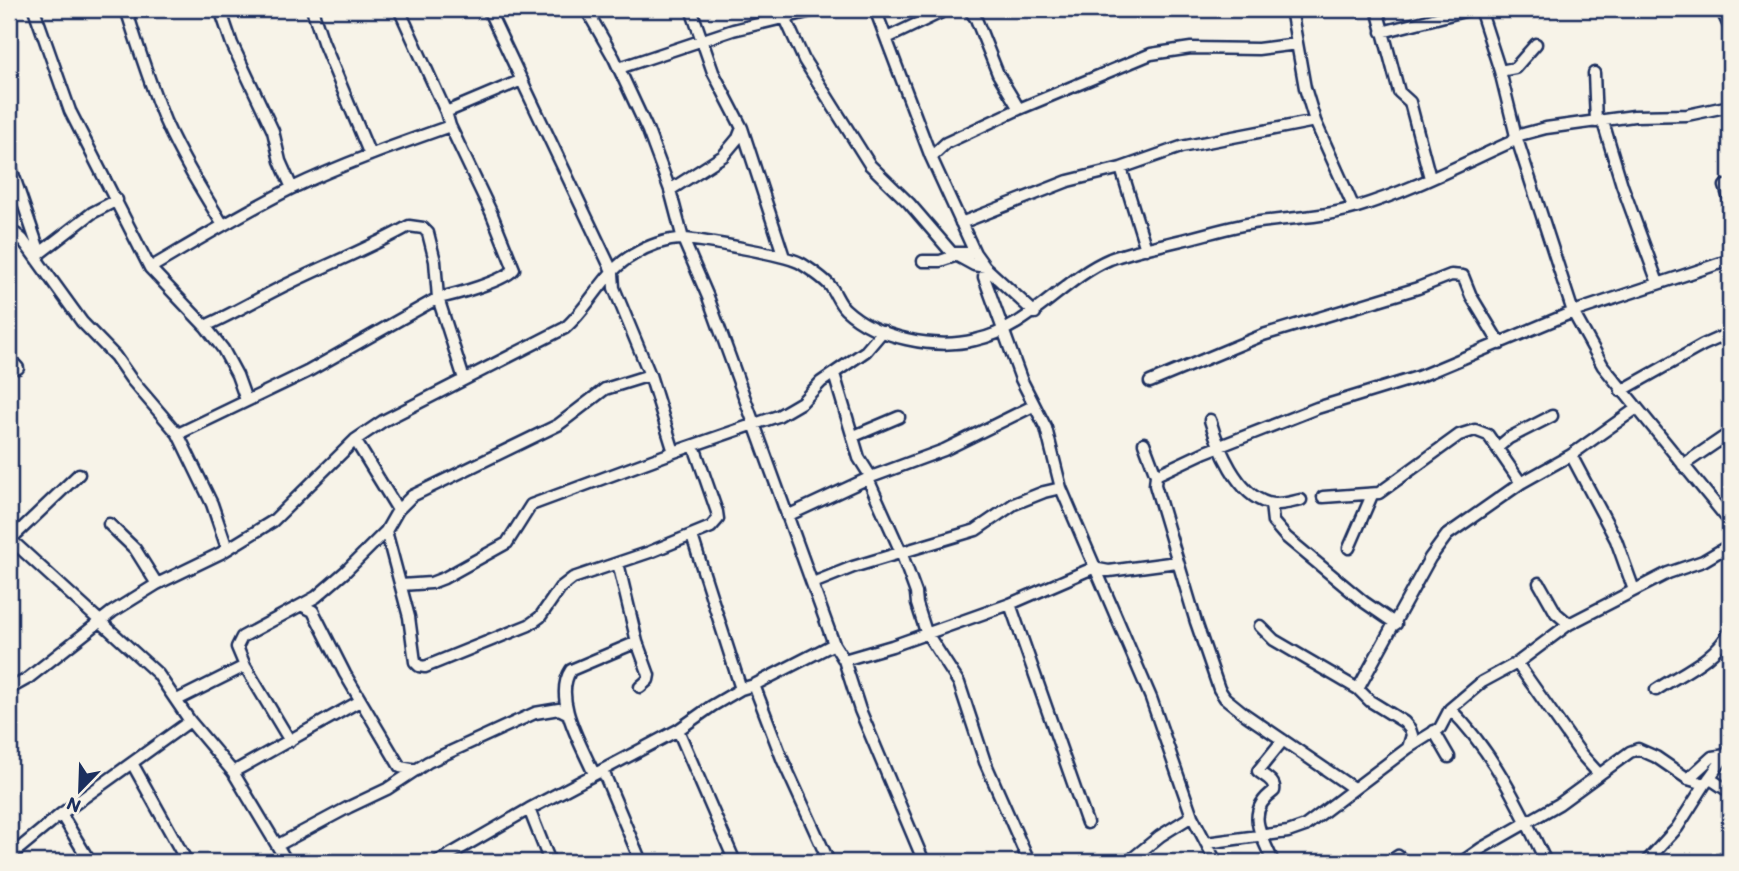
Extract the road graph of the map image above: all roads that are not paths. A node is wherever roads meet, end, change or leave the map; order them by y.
1 (34, 9) edge
2 (126, 9) edge
3 (220, 9) edge
4 (312, 9) edge
5 (399, 9) edge
6 (488, 9) edge
7 (586, 9) edge
8 (691, 9) edge
9 (820, 9) edge
10 (875, 9) edge
11 (948, 9) edge
12 (969, 9) edge
13 (1291, 9) edge
14 (1377, 9) edge
15 (1472, 9) edge
16 (1480, 9) edge
17 (1725, 12) edge
18 (783, 13) edge
19 (1730, 28) edge
20 (1382, 32) junction
21 (887, 38) junction
22 (702, 40) junction
23 (1297, 44) junction
24 (1536, 44) dead end
25 (619, 68) junction
26 (1500, 71) junction
27 (1594, 73) dead end
28 (522, 80) junction
29 (1730, 106) edge
30 (1019, 109) junction
31 (446, 112) junction
32 (1315, 121) junction
33 (1599, 122) junction
34 (450, 126) junction
35 (742, 128) junction
36 (1516, 136) junction
37 (731, 149) junction
38 (370, 155) junction
39 (931, 157) junction
40 (752, 159) junction
41 (9, 162) edge
42 (1121, 168) junction
43 (1430, 178) junction
44 (1725, 186) dead end
45 (292, 188) junction
46 (670, 190) junction
47 (117, 200) junction
48 (1730, 202) edge
49 (1354, 208) junction
50 (961, 223) junction
51 (223, 225) junction
52 (9, 234) edge
53 (683, 239) junction
54 (1146, 249) junction
55 (952, 253) junction
56 (975, 253) junction
57 (39, 256) junction
58 (784, 257) junction
59 (1730, 260) edge
60 (923, 261) dead end
61 (985, 267) junction
62 (150, 268) junction
63 (613, 273) junction
64 (1658, 283) junction
65 (438, 298) junction
66 (1573, 312) junction
67 (1035, 313) junction
68 (205, 326) junction
69 (1004, 330) junction
70 (883, 331) junction
71 (1730, 333) edge
72 (1500, 344) junction
73 (9, 358) edge
74 (18, 368) dead end
75 (834, 373) junction
76 (650, 375) junction
77 (464, 379) junction
78 (1150, 382) dead end
79 (1621, 391) junction
80 (246, 400) junction
81 (1033, 406) junction
82 (1637, 408) junction
83 (1552, 416) dead end
84 (899, 417) dead end
85 (1210, 420) dead end
86 (754, 424) junction
87 (178, 433) junction
88 (1730, 433) edge
89 (854, 436) junction
90 (355, 440) junction
91 (1144, 443) dead end
92 (694, 446) junction
93 (1218, 448) junction
94 (1497, 448) junction
95 (674, 452) junction
96 (1571, 455) junction
97 (1683, 465) junction
98 (79, 474) dead end
99 (1156, 475) junction
100 (865, 480) junction
101 (1521, 483) junction
102 (1061, 488) junction
103 (1372, 495) junction
104 (1323, 497) dead end
105 (1301, 500) dead end
106 (1271, 504) junction
107 (398, 510) junction
108 (788, 516) junction
109 (1730, 522) edge
110 (109, 524) dead end
111 (386, 531) junction
112 (692, 536) junction
113 (10, 538) edge
114 (1730, 545) edge
115 (227, 548) junction
116 (1349, 548) dead end
117 (901, 552) junction
118 (1178, 562) junction
119 (618, 563) junction
120 (1093, 568) junction
121 (813, 583) junction
122 (1539, 583) dead end
123 (157, 584) junction
124 (401, 585) junction
125 (1634, 590) junction
126 (316, 597) junction
127 (1010, 604) junction
128 (301, 605) junction
129 (313, 611) junction
130 (98, 618) junction
131 (1396, 624) junction
132 (1569, 624) junction
133 (1260, 626) dead end
134 (926, 632) junction
135 (1730, 632) edge
136 (637, 642) junction
137 (834, 643) junction
138 (844, 660) junction
139 (1517, 663) junction
140 (245, 666) junction
141 (754, 685) junction
142 (640, 687) dead end
143 (9, 688) edge
144 (741, 689) junction
145 (1358, 689) junction
146 (1656, 691) dead end
147 (177, 701) junction
148 (360, 701) junction
149 (1450, 709) junction
150 (567, 713) junction
151 (190, 721) junction
152 (1410, 729) junction
153 (678, 730) junction
154 (1434, 731) junction
155 (1422, 739) junction
156 (1283, 740) junction
157 (290, 741) junction
158 (1408, 748) junction
159 (1728, 752) edge
160 (1449, 757) dead end
161 (132, 763) junction
162 (400, 767) junction
163 (417, 770) junction
164 (233, 772) junction
165 (598, 773) junction
166 (1599, 775) junction
167 (1688, 779) junction
168 (400, 781) junction
169 (1707, 781) junction
170 (1353, 788) junction
171 (1730, 792) edge
172 (529, 809) junction
173 (61, 814) junction
174 (1192, 816) junction
175 (1527, 822) junction
176 (1087, 823) dead end
177 (1262, 835) junction
178 (1206, 843) junction
179 (278, 845) junction
180 (1730, 854) edge
181 (9, 857) edge
182 (455, 858) edge
183 (90, 862) edge
184 (187, 862) edge
185 (287, 862) edge
186 (437, 862) edge
187 (550, 862) edge
188 (641, 862) edge
189 (735, 862) edge
190 (828, 862) edge
191 (924, 862) edge
192 (1029, 862) edge
193 (1128, 862) edge
194 (1216, 862) edge
195 (1273, 862) edge
196 (1389, 862) edge
197 (1405, 862) edge
198 (1462, 862) edge
199 (1546, 862) edge
200 (1646, 862) edge
201 (1718, 862) edge

1 - 47 street
2 - 51 street
3 - 45 street
4 - 38 street
5 - 31 street
6 - 28 street
7 - 25 street
8 - 22 street
9 - 18 street
10 - 21 street
11 - 21 street
12 - 30 street
13 - 23 street
14 - 20 street
15 - 20 street
16 - 26 street
17 - 19 street
18 - 22 street
18 - 55 street
20 - 43 street
21 - 39 street
22 - 25 street
22 - 35 street
23 - 30 street
23 - 32 street
24 - 26 street
25 - 46 street
26 - 36 street
27 - 33 street
28 - 31 street
28 - 63 street
29 - 33 street
30 - 39 street
31 - 34 street
32 - 42 street
32 - 49 street
33 - 36 street
33 - 64 street
34 - 38 street
34 - 65 street
35 - 37 street
35 - 40 street
36 - 43 street
36 - 66 street
37 - 40 street
37 - 46 street
38 - 45 street
39 - 50 street
40 - 58 street
41 - 57 street
42 - 50 street
42 - 54 street
43 - 49 street
44 - 48 street
45 - 51 street
46 - 53 street
47 - 57 street
47 - 62 street
49 - 54 street
50 - 56 street
51 - 62 street
52 - 57 street
53 - 58 street
53 - 63 street
53 - 86 street
54 - 67 street
55 - 56 street
55 - 60 street
55 - 61 street
56 - 61 street
57 - 87 street
58 - 70 street
59 - 64 street
61 - 67 street
61 - 69 street
62 - 68 street
63 - 76 street
63 - 77 street
64 - 66 street
65 - 68 street
65 - 77 street
65 - 80 street
66 - 72 street
66 - 79 street
67 - 69 street
68 - 80 street
69 - 70 street
69 - 81 street
70 - 75 street
71 - 79 street
72 - 78 street
72 - 93 street
73 - 74 street
75 - 86 street
75 - 89 street
76 - 95 street
76 - 107 street
77 - 90 street
79 - 82 street
80 - 87 street
81 - 100 street
81 - 102 street
82 - 96 street
82 - 97 street
83 - 94 street
84 - 89 street
85 - 93 street
86 - 92 street
86 - 108 street
87 - 115 street
88 - 97 street
89 - 100 street
90 - 107 street
90 - 115 street
91 - 99 street
92 - 95 street
92 - 112 street
93 - 99 street
93 - 106 street
94 - 101 street
94 - 103 street
95 - 124 street
96 - 101 street
96 - 125 street
97 - 109 street
98 - 113 street
99 - 118 street
100 - 108 street
100 - 117 street
101 - 131 street
102 - 117 street
102 - 120 street
103 - 104 street
103 - 116 street
105 - 106 street
106 - 131 street
107 - 111 street
108 - 121 street
110 - 123 street
111 - 124 street
111 - 126 street
112 - 119 street
112 - 144 street
113 - 130 street
114 - 125 street
115 - 123 street
117 - 121 street
117 - 134 street
118 - 120 street
118 - 156 street
119 - 124 street
119 - 136 street
120 - 127 street
120 - 174 street
121 - 137 street
122 - 132 street
123 - 130 street
125 - 132 street
126 - 128 street
126 - 129 street
127 - 134 street
127 - 176 street
128 - 129 street
128 - 140 street
129 - 148 street
130 - 143 street
130 - 147 street
131 - 145 street
132 - 139 street
133 - 145 street
134 - 138 street
134 - 192 street
135 - 146 street
136 - 142 street
136 - 150 street
137 - 138 street
137 - 141 street
138 - 191 street
139 - 149 street
139 - 166 street
140 - 147 street
140 - 157 street
141 - 144 street
141 - 190 street
144 - 153 street
145 - 152 street
147 - 151 street
148 - 157 street
148 - 162 street
149 - 154 street
149 - 175 street
150 - 163 street
150 - 165 street
151 - 161 street
151 - 164 street
152 - 155 street
152 - 158 street
153 - 165 street
153 - 189 street
154 - 155 street
154 - 160 street
155 - 158 street
156 - 170 street
156 - 177 street
157 - 164 street
158 - 170 street
159 - 167 street
159 - 169 street
161 - 173 street
161 - 184 street
162 - 163 street
162 - 168 street
163 - 168 street
164 - 179 street
165 - 172 street
165 - 188 street
166 - 167 street
166 - 175 street
167 - 169 street
168 - 179 street
169 - 171 street
169 - 200 street
170 - 177 street
172 - 182 street
172 - 187 street
173 - 181 street
173 - 183 street
174 - 178 street
174 - 193 street
175 - 198 street
175 - 199 street
177 - 178 street
177 - 195 street
178 - 194 street
179 - 185 street
180 - 201 street
182 - 186 street
196 - 197 street

